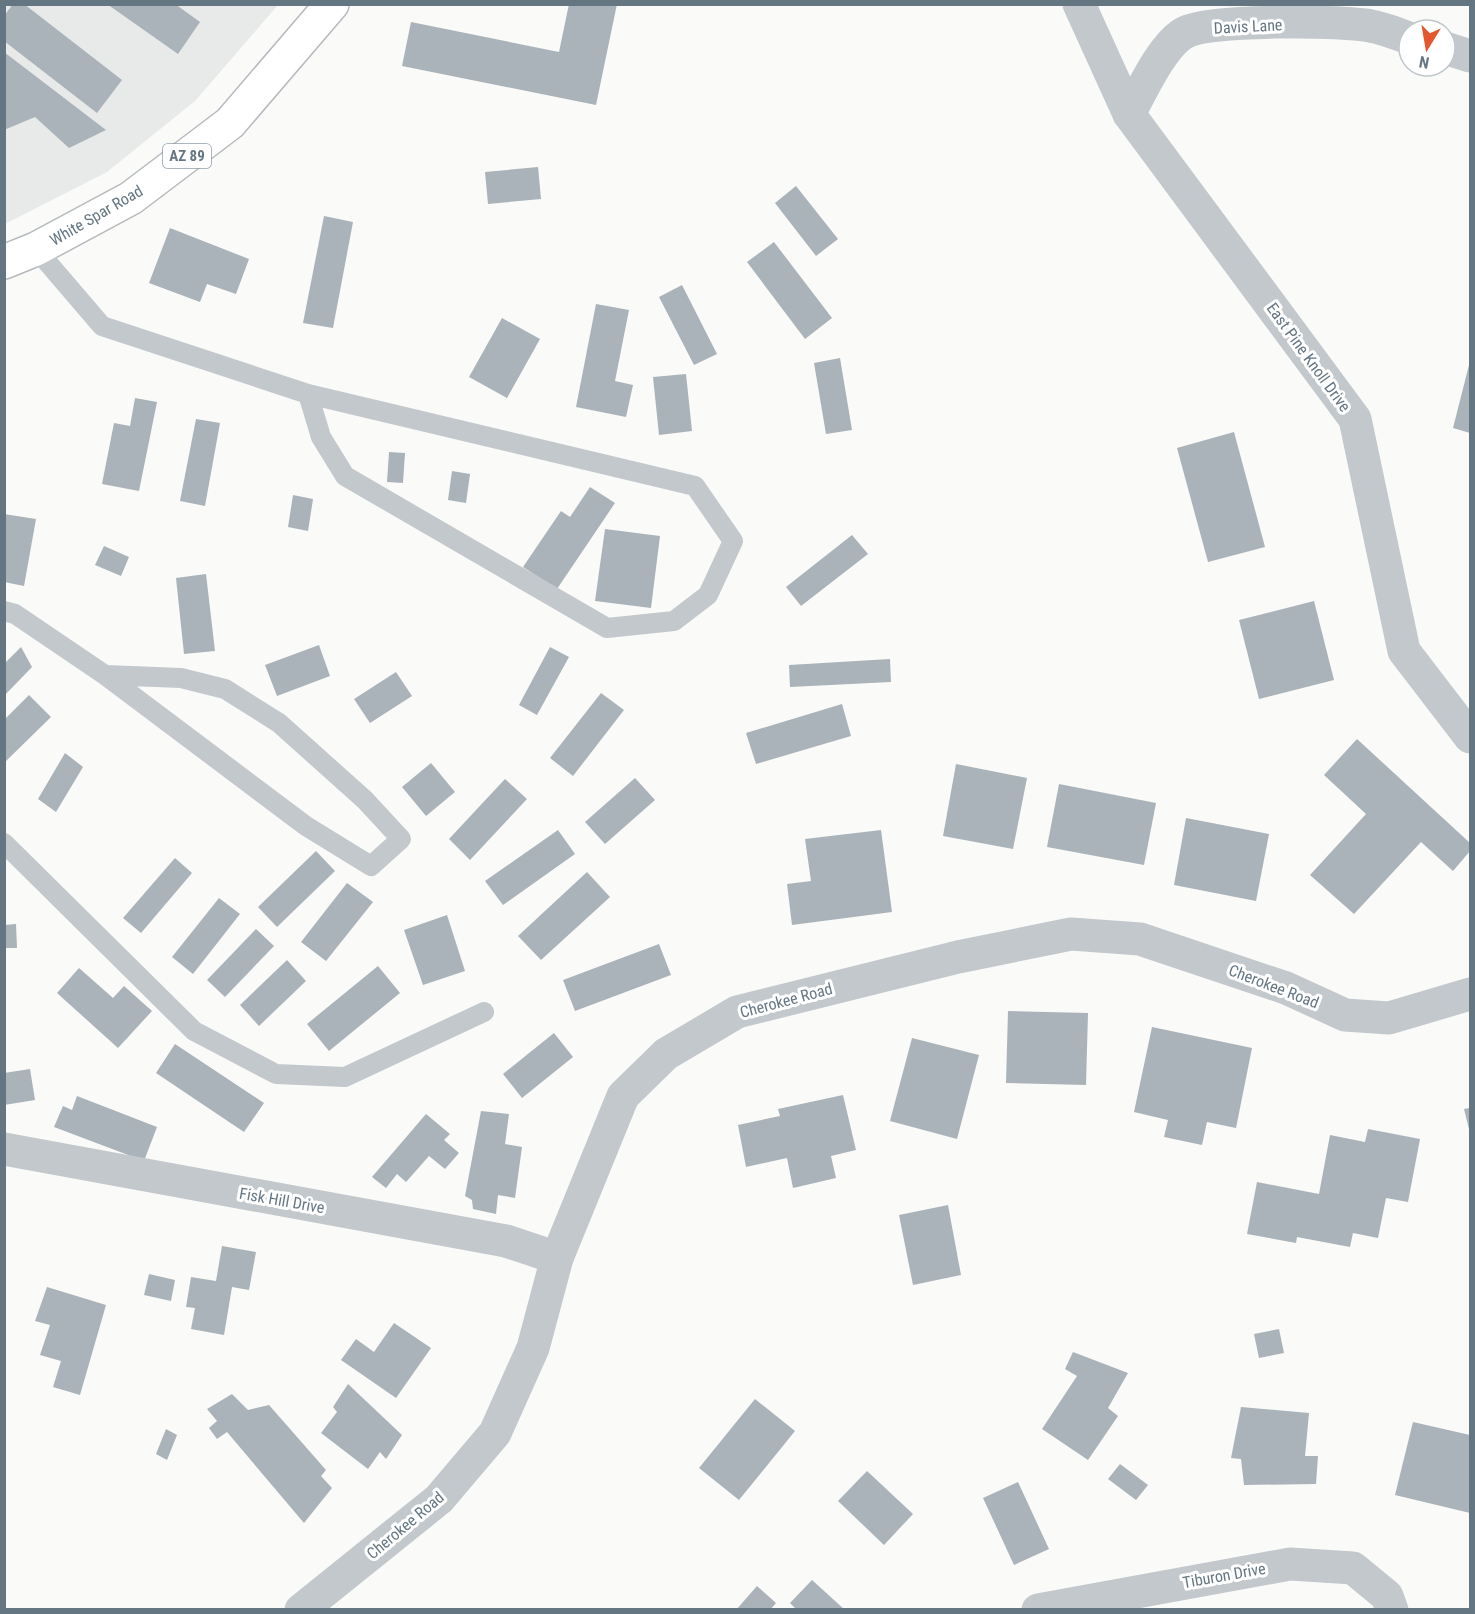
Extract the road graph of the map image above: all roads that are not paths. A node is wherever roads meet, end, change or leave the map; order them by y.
1 (332, 4) edge
2 (1079, 4) edge
3 (1397, 34) edge
4 (1129, 114) junction
5 (36, 249) junction
6 (4, 262) edge
7 (308, 394) junction
8 (4, 611) edge
9 (105, 675) junction
10 (1470, 737) edge
11 (4, 843) edge
12 (1470, 994) edge
13 (483, 1012) dead end
14 (4, 1149) edge
15 (557, 1258) junction
16 (301, 1610) edge
17 (1038, 1610) edge
18 (1392, 1610) edge

1 - 5 main road, White Spar Road / AZ 89
2 - 4 street, East Pine Knoll Drive
3 - 4 street, Davis Lane
4 - 10 street, East Pine Knoll Drive
5 - 6 main road, White Spar Road / AZ 89
5 - 7 lane
7 - 7 lane
8 - 9 lane
9 - 9 lane
11 - 13 lane
12 - 15 street, Cherokee Road
14 - 15 street, Fisk Hill Drive
15 - 16 street, Cherokee Road
17 - 18 street, Tiburon Drive

